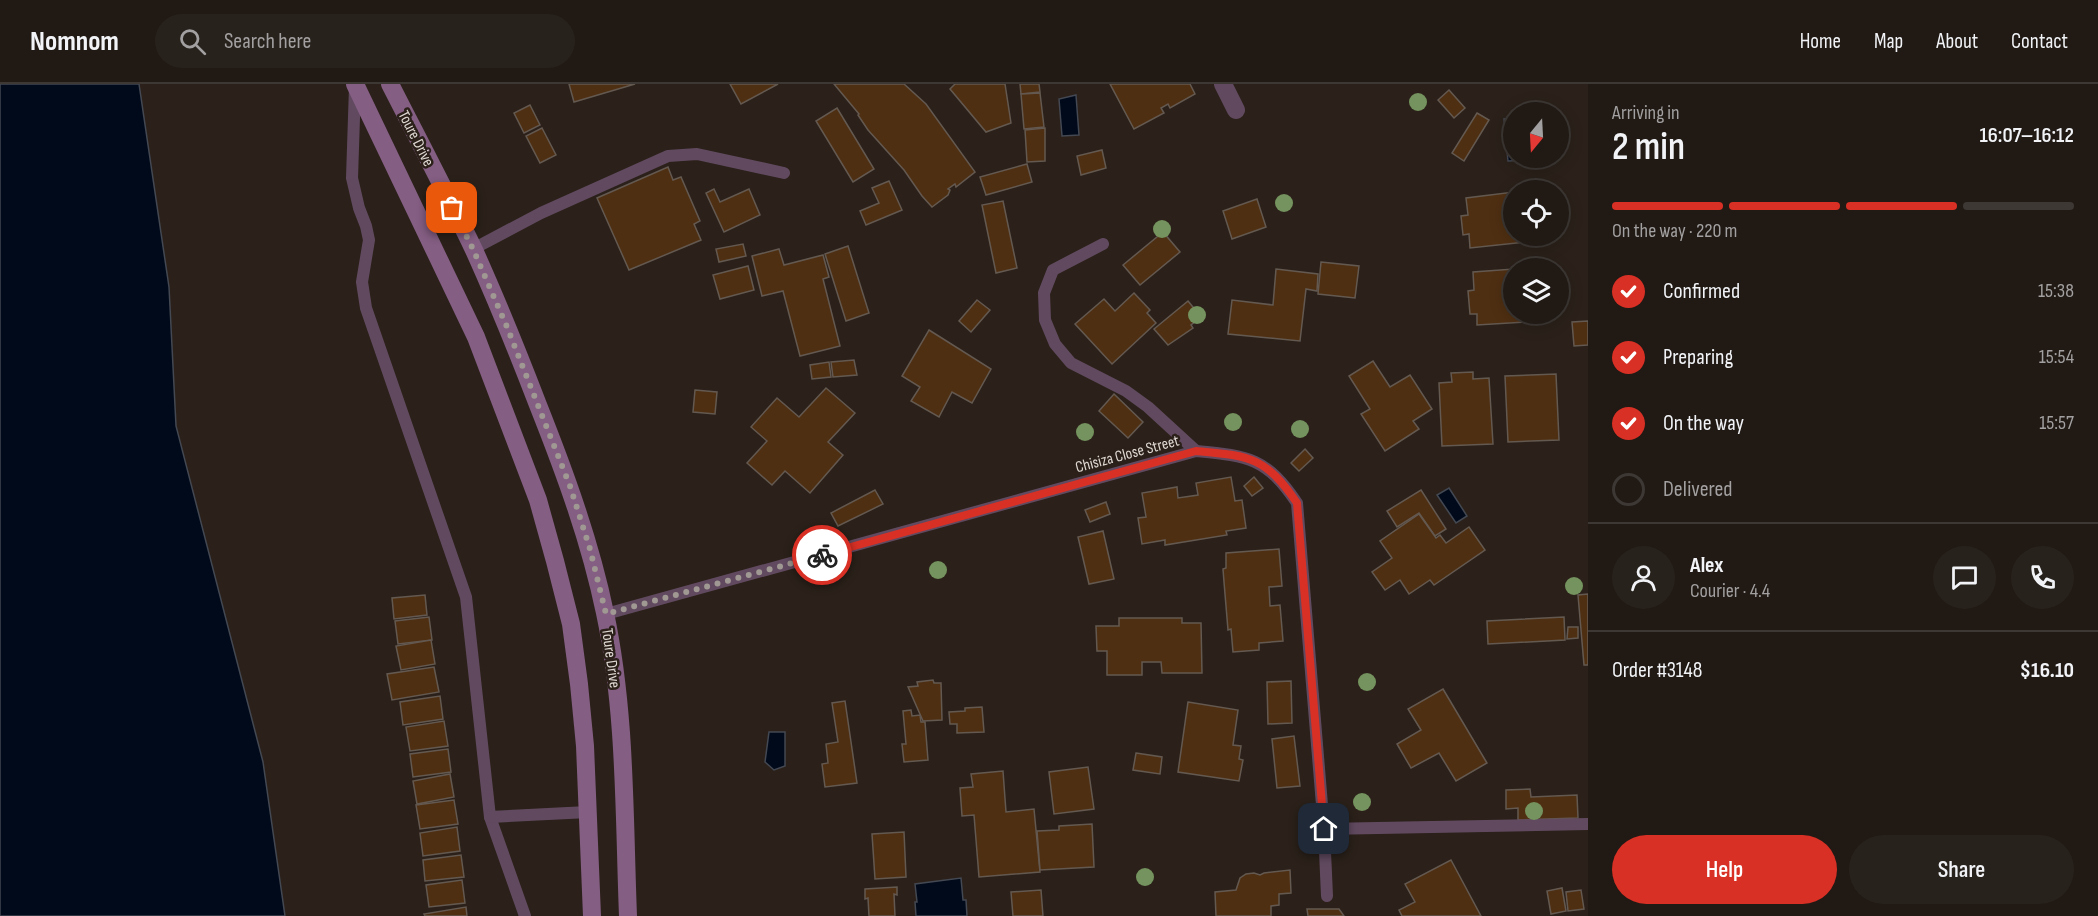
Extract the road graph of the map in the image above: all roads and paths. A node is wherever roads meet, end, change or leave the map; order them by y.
1 (355, 84) edge
2 (390, 84) edge
3 (1223, 84) edge
4 (1236, 110) dead end
5 (784, 173) dead end
6 (1103, 244) dead end
7 (473, 249) junction
8 (1196, 451) junction
9 (606, 614) junction
10 (588, 812) junction
11 (490, 817) junction
12 (1588, 824) edge
13 (1324, 829) junction
14 (1327, 896) dead end
15 (525, 916) edge
16 (592, 916) edge
17 (628, 916) edge

1 - 10 main road, Toure Drive
1 - 11 lane
2 - 7 main road, Toure Drive
3 - 4 street
5 - 7 lane
6 - 8 lane
7 - 9 main road, Toure Drive
8 - 9 lane, Chisiza Close Street
8 - 13 lane, Chisiza Close Street
9 - 17 main road, Toure Drive
10 - 11 lane
10 - 16 main road, Toure Drive
11 - 15 lane
12 - 13 lane
13 - 14 lane, Chisiza Close Street

